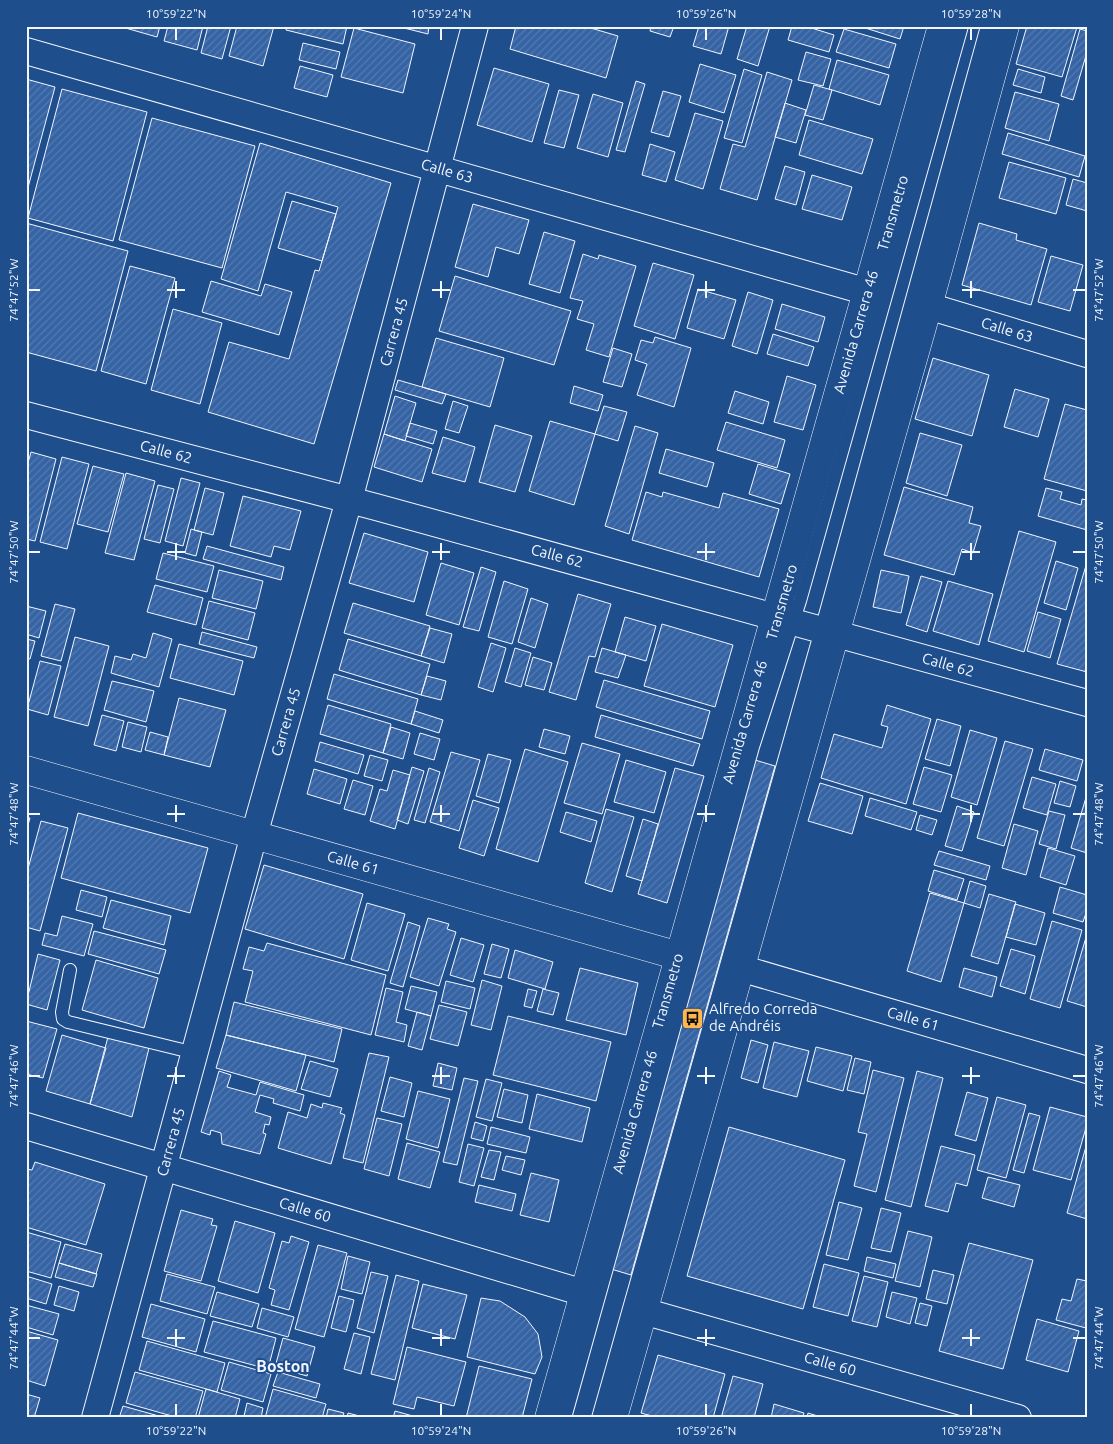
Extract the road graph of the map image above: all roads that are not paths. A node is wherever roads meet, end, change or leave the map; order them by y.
1 (476, 26) edge
2 (942, 26) edge
3 (962, 26) edge
4 (987, 26) edge
5 (1005, 26) edge
6 (26, 51) edge
7 (437, 168) junction
8 (868, 292) junction
9 (928, 306) junction
10 (1087, 354) edge
11 (26, 415) edge
12 (349, 500) junction
13 (784, 619) junction
14 (828, 632) junction
15 (1087, 703) edge
16 (26, 770) edge
17 (254, 835) junction
18 (679, 956) junction
19 (740, 968) junction
20 (70, 970) dead end
21 (195, 1054) junction
22 (1087, 1070) edge
23 (26, 1126) edge
24 (164, 1168) junction
25 (584, 1293) junction
26 (643, 1311) junction
27 (95, 1418) edge
28 (549, 1418) edge
29 (565, 1418) edge
30 (598, 1418) edge
31 (612, 1418) edge
32 (1018, 1418) edge

1 - 7 street, Carrera 45
2 - 8 main road, Avenida Carrera 46
3 - 13 lane, Transmetro
4 - 14 lane
5 - 9 main road
6 - 7 street, Calle 63
7 - 8 street, Calle 63
7 - 12 street, Carrera 45
8 - 13 main road, Avenida Carrera 46
9 - 10 street, Calle 63
9 - 14 main road
11 - 12 street, Calle 62
12 - 13 street, Calle 62
12 - 17 street, Carrera 45
13 - 14 street, Calle 62
13 - 18 main road, Avenida Carrera 46
13 - 29 lane, Transmetro
14 - 15 street, Calle 62
14 - 19 main road
14 - 30 lane
16 - 17 main road, Calle 61
17 - 18 main road, Calle 61
17 - 21 street, Carrera 45
18 - 25 main road, Avenida Carrera 46
19 - 22 street, Calle 61
19 - 26 main road
20 - 21 lane
21 - 24 street, Carrera 45
23 - 24 street, Calle 60
24 - 25 street, Calle 60
24 - 27 street, Carrera 45
25 - 28 main road, Avenida Carrera 46
26 - 31 main road
26 - 32 street, Calle 60

